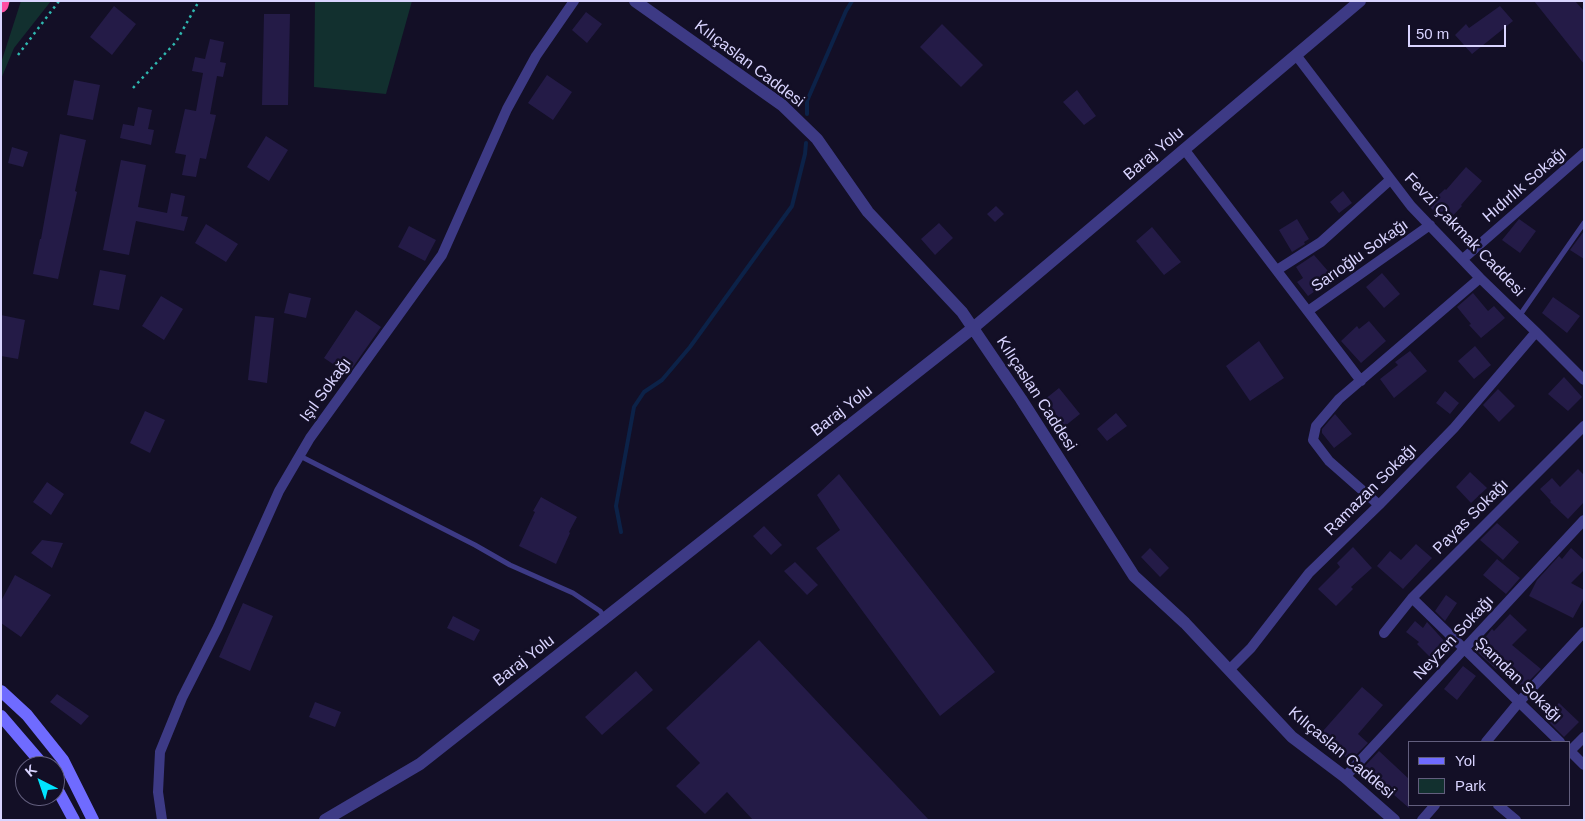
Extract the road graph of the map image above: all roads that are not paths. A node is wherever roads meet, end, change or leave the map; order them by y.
1 (574, 1) edge
2 (635, 1) edge
3 (1359, 1) edge
4 (1296, 55) junction
5 (1184, 149) junction
6 (1584, 153) edge
7 (1390, 180) junction
8 (1584, 223) edge
9 (1430, 225) junction
10 (1463, 259) junction
11 (1277, 270) junction
12 (1480, 278) junction
13 (1308, 311) junction
14 (1520, 316) junction
15 (973, 328) junction
16 (1536, 332) junction
17 (1584, 380) edge
18 (1361, 381) junction
19 (1584, 426) edge
20 (299, 456) junction
21 (1379, 505) junction
22 (1584, 520) edge
23 (1412, 598) junction
24 (605, 618) junction
25 (1584, 632) edge
26 (1384, 633) dead end
27 (1464, 649) junction
28 (1229, 670) junction
29 (1, 691) edge
30 (1519, 702) junction
31 (1, 716) edge
32 (1584, 737) edge
33 (1487, 741) edge
34 (1559, 741) edge
35 (1570, 750) edge
36 (1570, 752) edge
37 (35, 756) edge
38 (1584, 765) edge
39 (1346, 777) junction
40 (65, 803) edge
41 (1433, 806) edge
42 (1499, 806) edge
43 (74, 820) edge
44 (93, 820) edge
45 (162, 820) edge
46 (324, 820) edge
47 (1394, 820) edge
48 (1422, 820) edge
49 (1516, 820) edge

1 - 20 street, Işıl Sokağı
2 - 15 street, Kılıçaslan Caddesi
3 - 4 street, Baraj Yolu
4 - 5 street, Baraj Yolu
4 - 7 street, Fevzi Çakmak Caddesi
5 - 11 street
5 - 15 street, Baraj Yolu
6 - 10 street, Hıdırlık Sokağı
7 - 9 street, Fevzi Çakmak Caddesi
7 - 11 street
8 - 14 lane
9 - 10 street, Fevzi Çakmak Caddesi
9 - 13 street, Sarıoğlu Sokağı
10 - 12 street, Fevzi Çakmak Caddesi
11 - 13 street
12 - 14 street, Fevzi Çakmak Caddesi
12 - 18 street
13 - 18 street
14 - 16 street, Fevzi Çakmak Caddesi
15 - 24 street, Baraj Yolu
15 - 28 street, Kılıçaslan Caddesi
16 - 17 street, Fevzi Çakmak Caddesi
16 - 21 street, Ramazan Sokağı
18 - 21 street
19 - 23 street, Payas Sokağı
20 - 24 lane
20 - 45 street, Işıl Sokağı
21 - 28 street, Ramazan Sokağı
22 - 27 street, Neyzen Sokağı
23 - 26 street, Payas Sokağı
23 - 27 street, Şamdan Sokağı
24 - 46 street, Baraj Yolu
25 - 30 street
27 - 30 street, Şamdan Sokağı
27 - 39 street, Neyzen Sokağı
28 - 39 street, Kılıçaslan Caddesi
29 - 44 main road
30 - 33 street
30 - 34 street, Şamdan Sokağı
31 - 37 main road
32 - 35 street
36 - 38 street
39 - 47 street, Kılıçaslan Caddesi
40 - 43 main road
41 - 48 street
42 - 49 street

